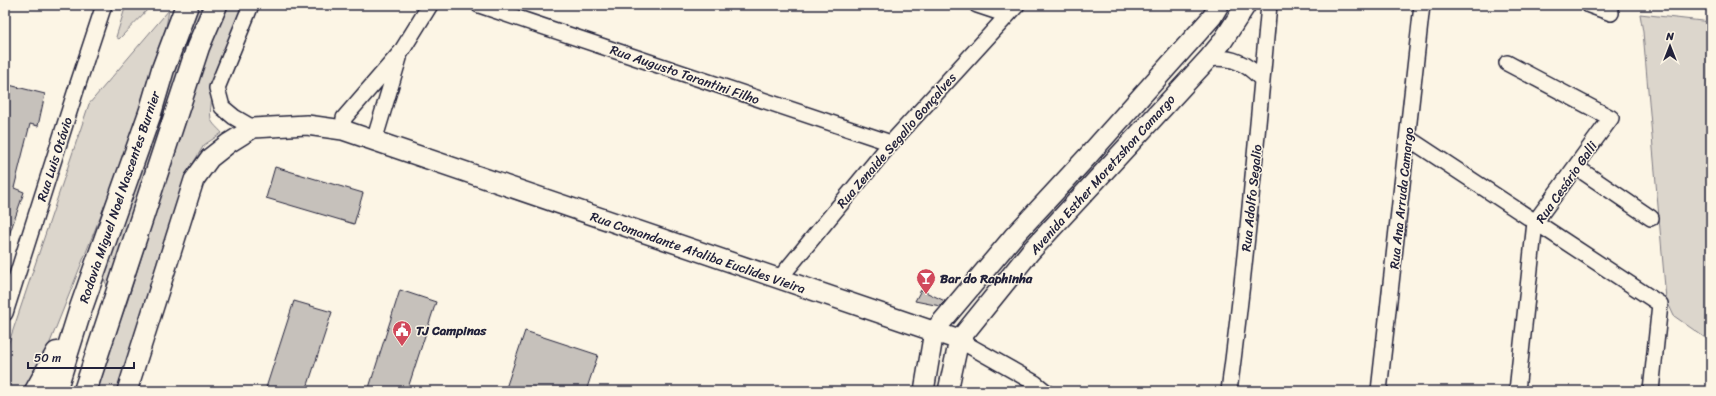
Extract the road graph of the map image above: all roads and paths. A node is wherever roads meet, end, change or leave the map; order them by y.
1 (104, 5) edge
2 (187, 5) edge
3 (216, 5) edge
4 (251, 5) edge
5 (430, 5) edge
6 (479, 5) edge
7 (977, 5) edge
8 (1219, 5) edge
9 (1246, 5) edge
10 (1269, 5) edge
11 (1422, 5) edge
12 (1589, 5) edge
13 (1012, 10) edge
14 (1611, 13) dead end
15 (401, 52) junction
16 (1208, 59) junction
17 (1507, 63) dead end
18 (1262, 80) junction
19 (253, 128) junction
20 (343, 130) junction
21 (1408, 138) junction
22 (374, 141) junction
23 (891, 143) junction
24 (1576, 167) junction
25 (1651, 218) dead end
26 (1535, 222) junction
27 (779, 279) junction
28 (81, 308) junction
29 (5, 313) edge
30 (934, 331) junction
31 (959, 340) junction
32 (36, 391) edge
33 (55, 391) edge
34 (85, 391) edge
35 (127, 391) edge
36 (924, 391) edge
37 (948, 391) edge
38 (1045, 391) edge
39 (1229, 391) edge
40 (1379, 391) edge
41 (1517, 391) edge
42 (1651, 391) edge

1 - 29 street, Rua Luis Otávio
2 - 28 highway, Rodovia Miguel Noel Nascentes Burnier
3 - 34 highway, Rodovia Miguel Noel Nascentes Burnier
4 - 19 street
5 - 15 street
6 - 23 street, Rua Augusto Tarantini Filho
7 - 13 street
8 - 30 street, Avenida Esther Moretzshon Camargo
9 - 16 street, Avenida Esther Moretzshon Camargo
10 - 18 street, Rua Adolfo Segalio
11 - 21 street, Rua Ana Arruda Camargo
12 - 14 street
13 - 23 street, Rua Zenaide Segalio Gonçalves
15 - 20 street
15 - 22 street
16 - 18 street
16 - 31 street, Avenida Esther Moretzshon Camargo
17 - 24 street, Rua Cesário Galli
18 - 39 street, Rua Adolfo Segalio
19 - 20 street, Rua Comandante Ataliba Euclides Vieira
19 - 35 street
20 - 22 street, Rua Comandante Ataliba Euclides Vieira
21 - 26 street
21 - 40 street, Rua Ana Arruda Camargo
22 - 27 street, Rua Comandante Ataliba Euclides Vieira
23 - 27 street, Rua Zenaide Segalio Gonçalves
24 - 25 street
24 - 26 street, Rua Cesário Galli
26 - 41 street, Rua Cesário Galli
26 - 42 street
27 - 30 street, Rua Comandante Ataliba Euclides Vieira
28 - 32 highway
28 - 33 highway, Rodovia Miguel Noel Nascentes Burnier
30 - 31 street, Rua Comandante Ataliba Euclides Vieira
30 - 36 street
31 - 37 street, Avenida Esther Moretzshon Camargo
31 - 38 street, Rua Comandante Ataliba Euclides Vieira

